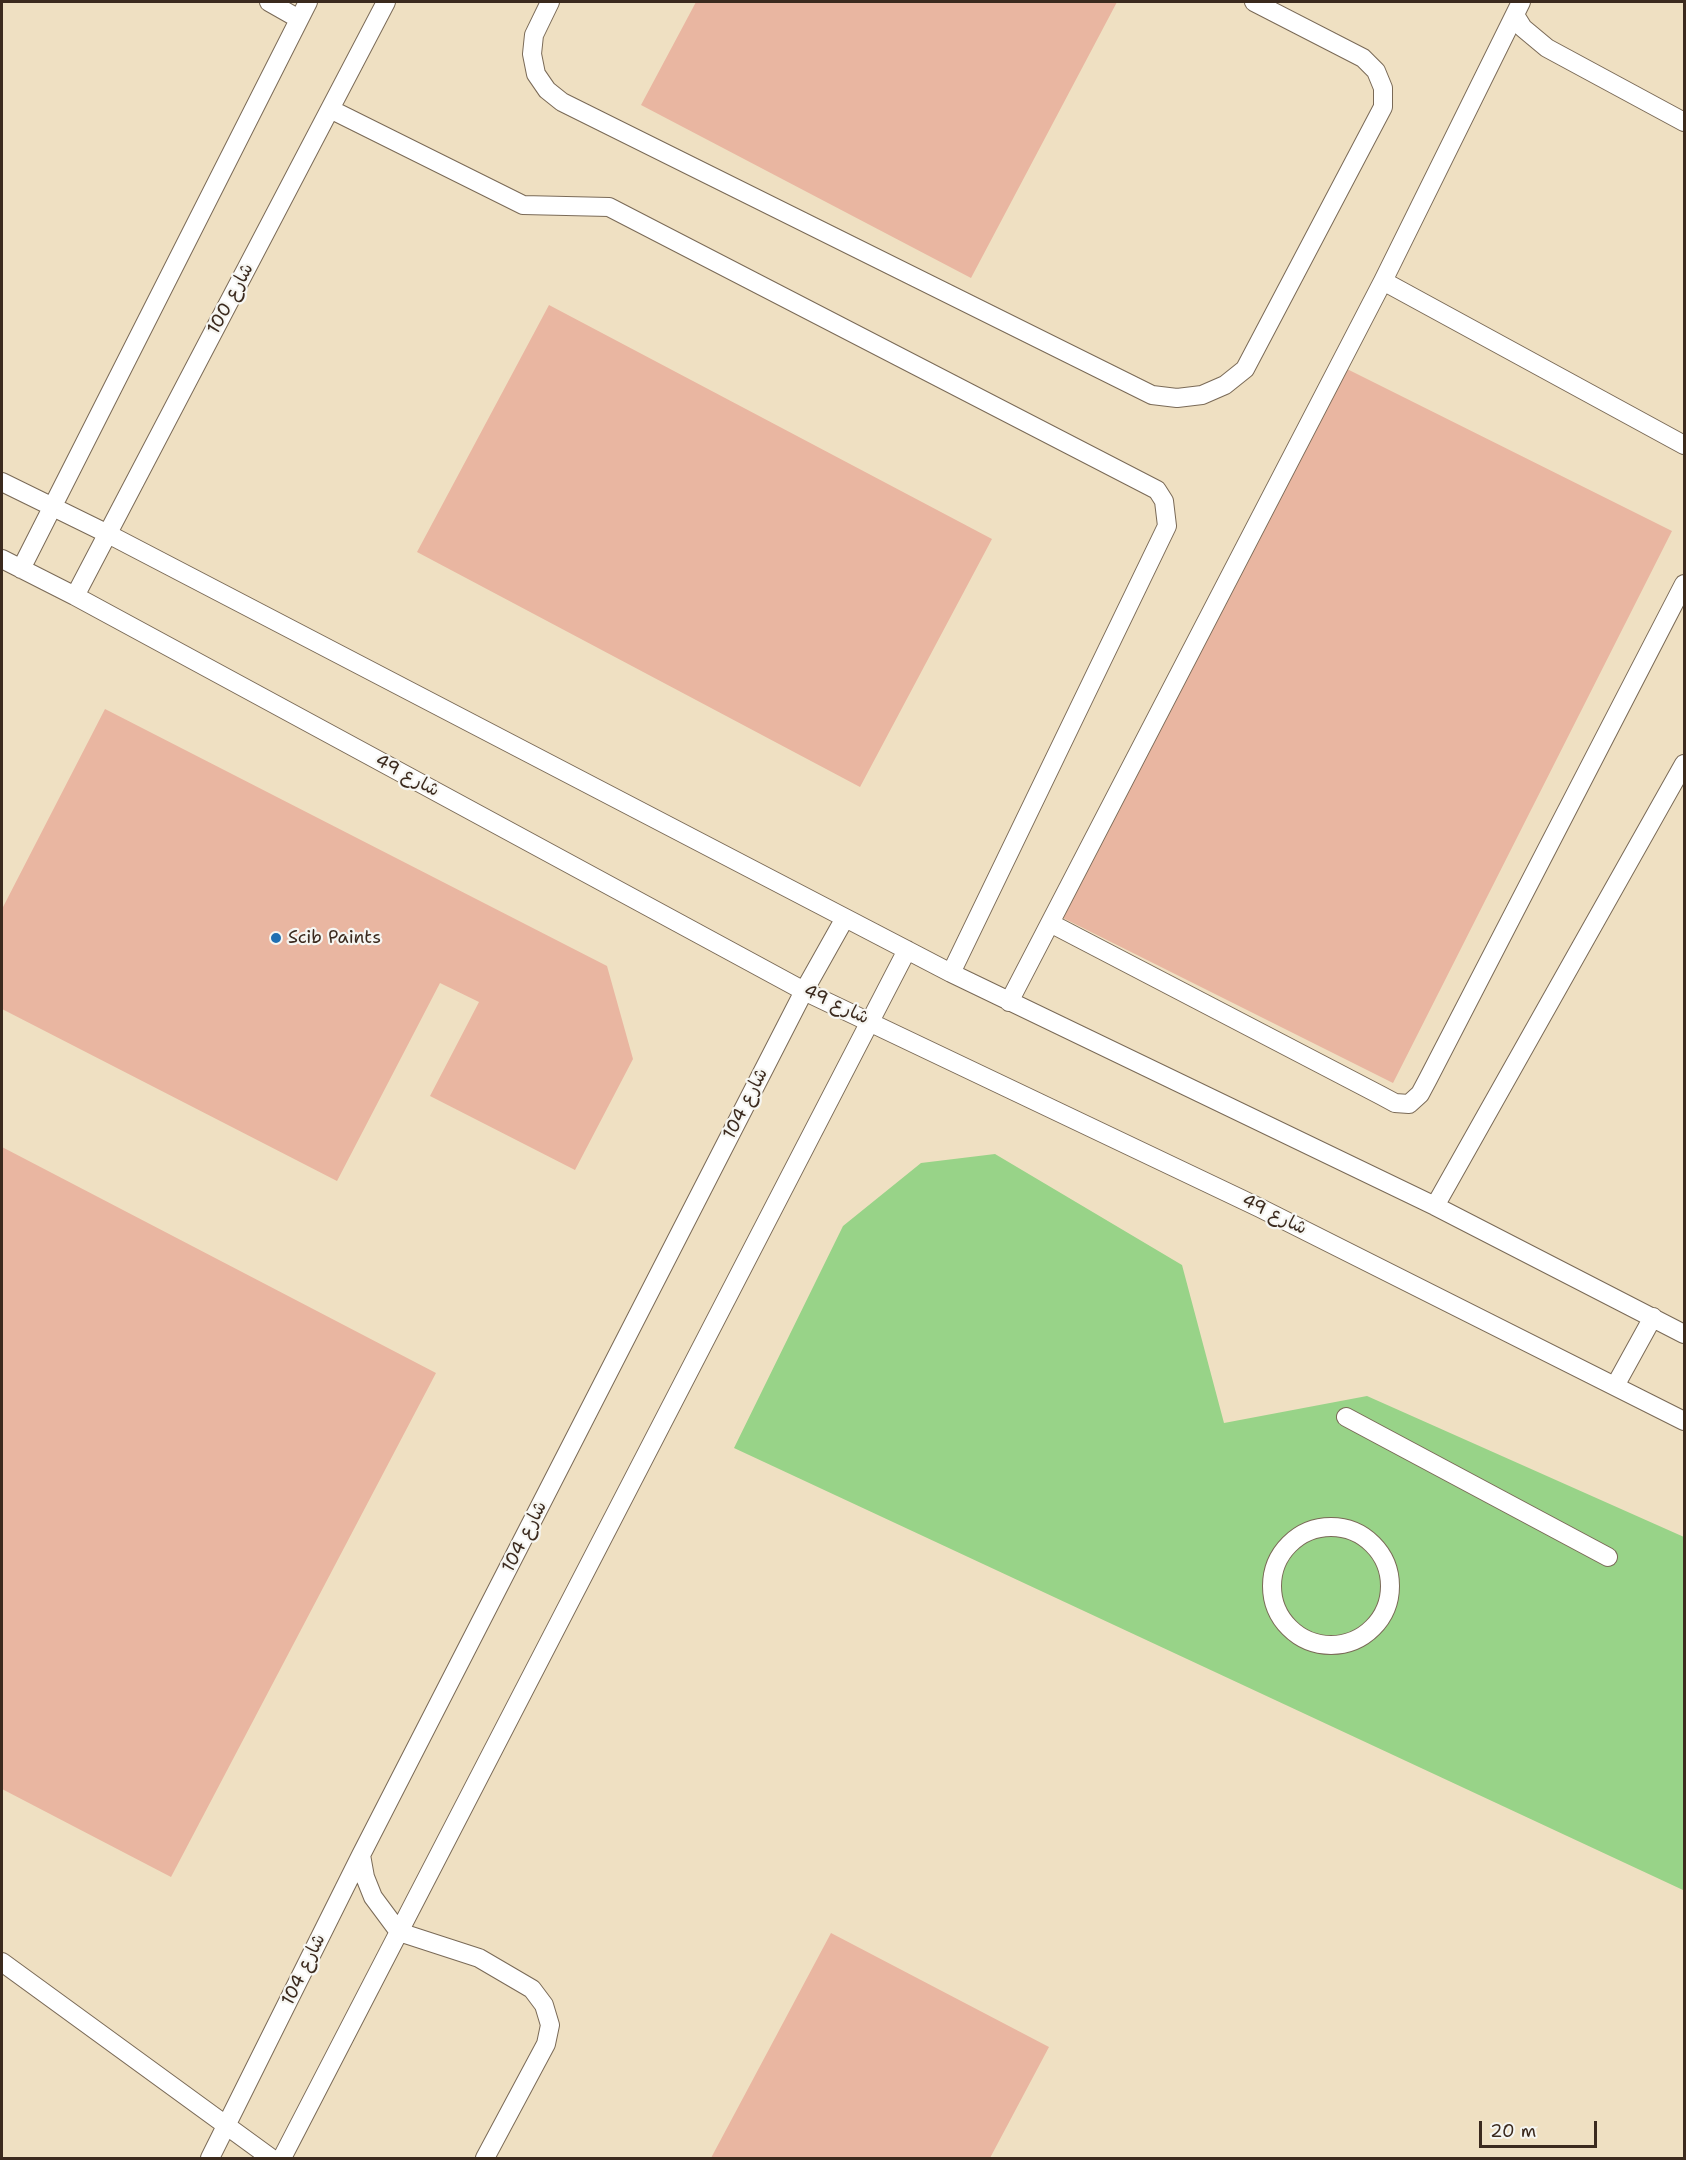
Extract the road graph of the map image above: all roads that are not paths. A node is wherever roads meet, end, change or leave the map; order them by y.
1 (268, 2) edge
2 (308, 2) edge
3 (386, 2) edge
4 (550, 2) edge
5 (1254, 2) edge
6 (1518, 8) edge
7 (299, 19) junction
8 (330, 109) junction
9 (1684, 122) edge
10 (1383, 281) junction
11 (1684, 445) edge
12 (2, 482) edge
13 (53, 507) junction
14 (108, 534) junction
15 (2, 559) edge
16 (21, 569) junction
17 (1684, 584) edge
18 (75, 596) junction
19 (1684, 764) edge
20 (845, 918) junction
21 (1050, 923) junction
22 (907, 950) junction
23 (951, 973) junction
24 (804, 991) junction
25 (1009, 1002) junction
26 (869, 1020) junction
27 (1435, 1206) junction
28 (1653, 1317) junction
29 (1684, 1334) edge
30 (1615, 1386) junction
31 (1346, 1416) dead end
32 (1684, 1421) edge
33 (1608, 1557) dead end
34 (1276, 1562) joint
35 (361, 1855) junction
36 (399, 1932) junction
37 (2, 1962) edge
38 (226, 2127) junction
39 (210, 2158) edge
40 (271, 2158) edge
41 (282, 2158) edge
42 (485, 2158) edge

1 - 7 lane
2 - 7 lane
3 - 8 lane, شارع 100
4 - 5 lane
6 - 9 lane
6 - 10 lane
7 - 13 lane
8 - 14 lane, شارع 100
8 - 23 lane
10 - 11 lane
10 - 21 lane
12 - 13 lane
13 - 14 lane
13 - 16 lane
14 - 18 lane, شارع 100
14 - 20 lane
15 - 16 lane, شارع 49
16 - 18 lane, شارع 49
17 - 21 lane
18 - 24 lane, شارع 49
19 - 27 lane
20 - 22 lane
20 - 24 lane, شارع 104
21 - 25 lane
22 - 23 lane
22 - 26 lane
23 - 25 lane
24 - 26 lane, شارع 49
24 - 35 lane, شارع 104
25 - 27 lane
26 - 30 lane, شارع 49
26 - 36 lane
27 - 28 lane
28 - 29 lane
28 - 30 lane
30 - 32 lane, شارع 49
31 - 33 lane
34 - 34 lane
35 - 36 lane
35 - 38 lane, شارع 104
36 - 41 lane
36 - 42 lane
37 - 38 lane
38 - 39 lane, شارع 104
38 - 40 lane

